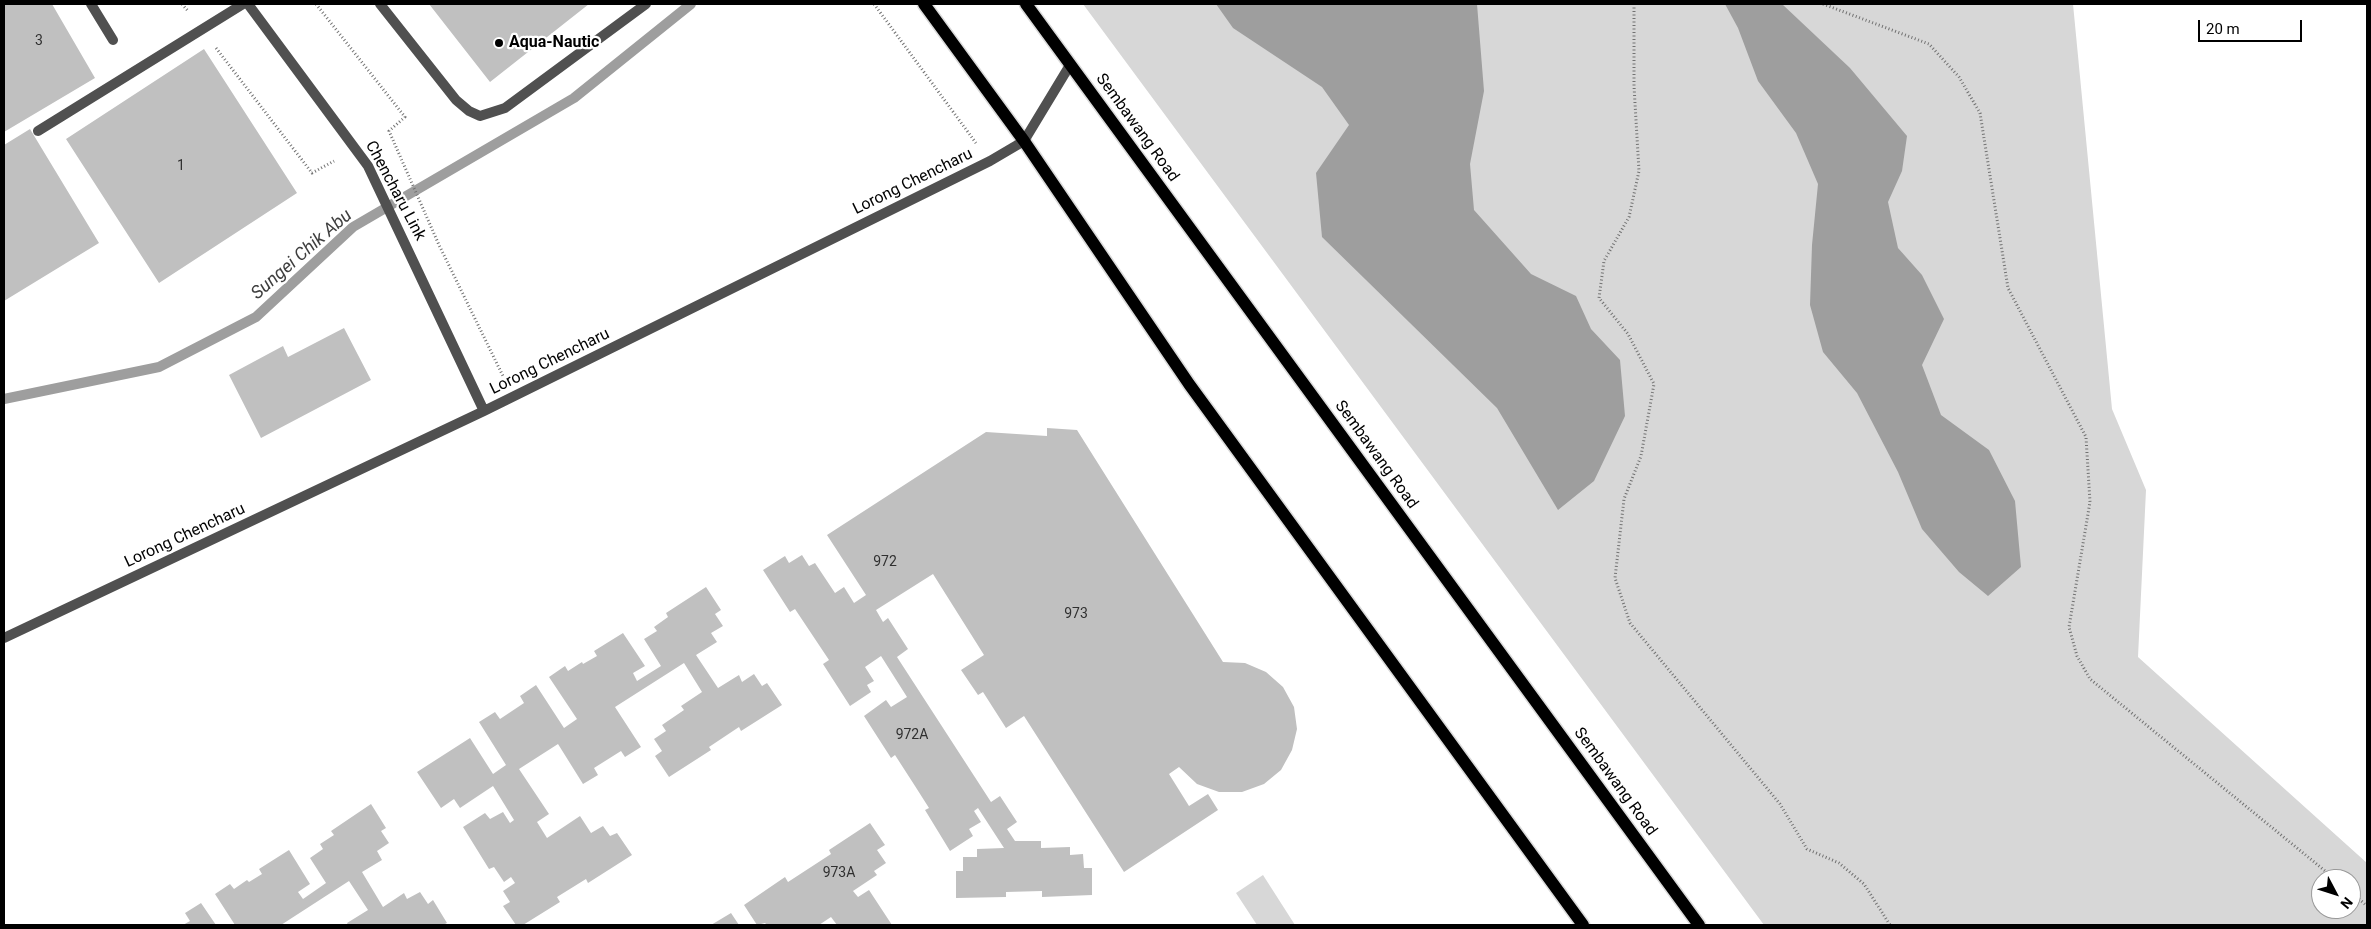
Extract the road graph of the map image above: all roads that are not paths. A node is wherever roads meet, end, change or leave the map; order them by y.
1 (90, 4) edge
2 (243, 4) edge
3 (248, 4) edge
4 (380, 4) edge
5 (646, 4) edge
6 (924, 4) edge
7 (1026, 4) edge
8 (113, 40) dead end
9 (1070, 65) junction
10 (38, 131) dead end
11 (1024, 141) junction
12 (484, 411) junction
13 (4, 638) edge
14 (1583, 925) edge
15 (1699, 925) edge

1 - 8 street
2 - 10 street
3 - 12 street, Chencharu Link
4 - 5 street
6 - 11 main road
7 - 9 main road, Sembawang Road
9 - 11 street, Lorong Chencharu
9 - 15 main road, Sembawang Road
11 - 12 street, Lorong Chencharu
11 - 14 main road
12 - 13 street, Lorong Chencharu

